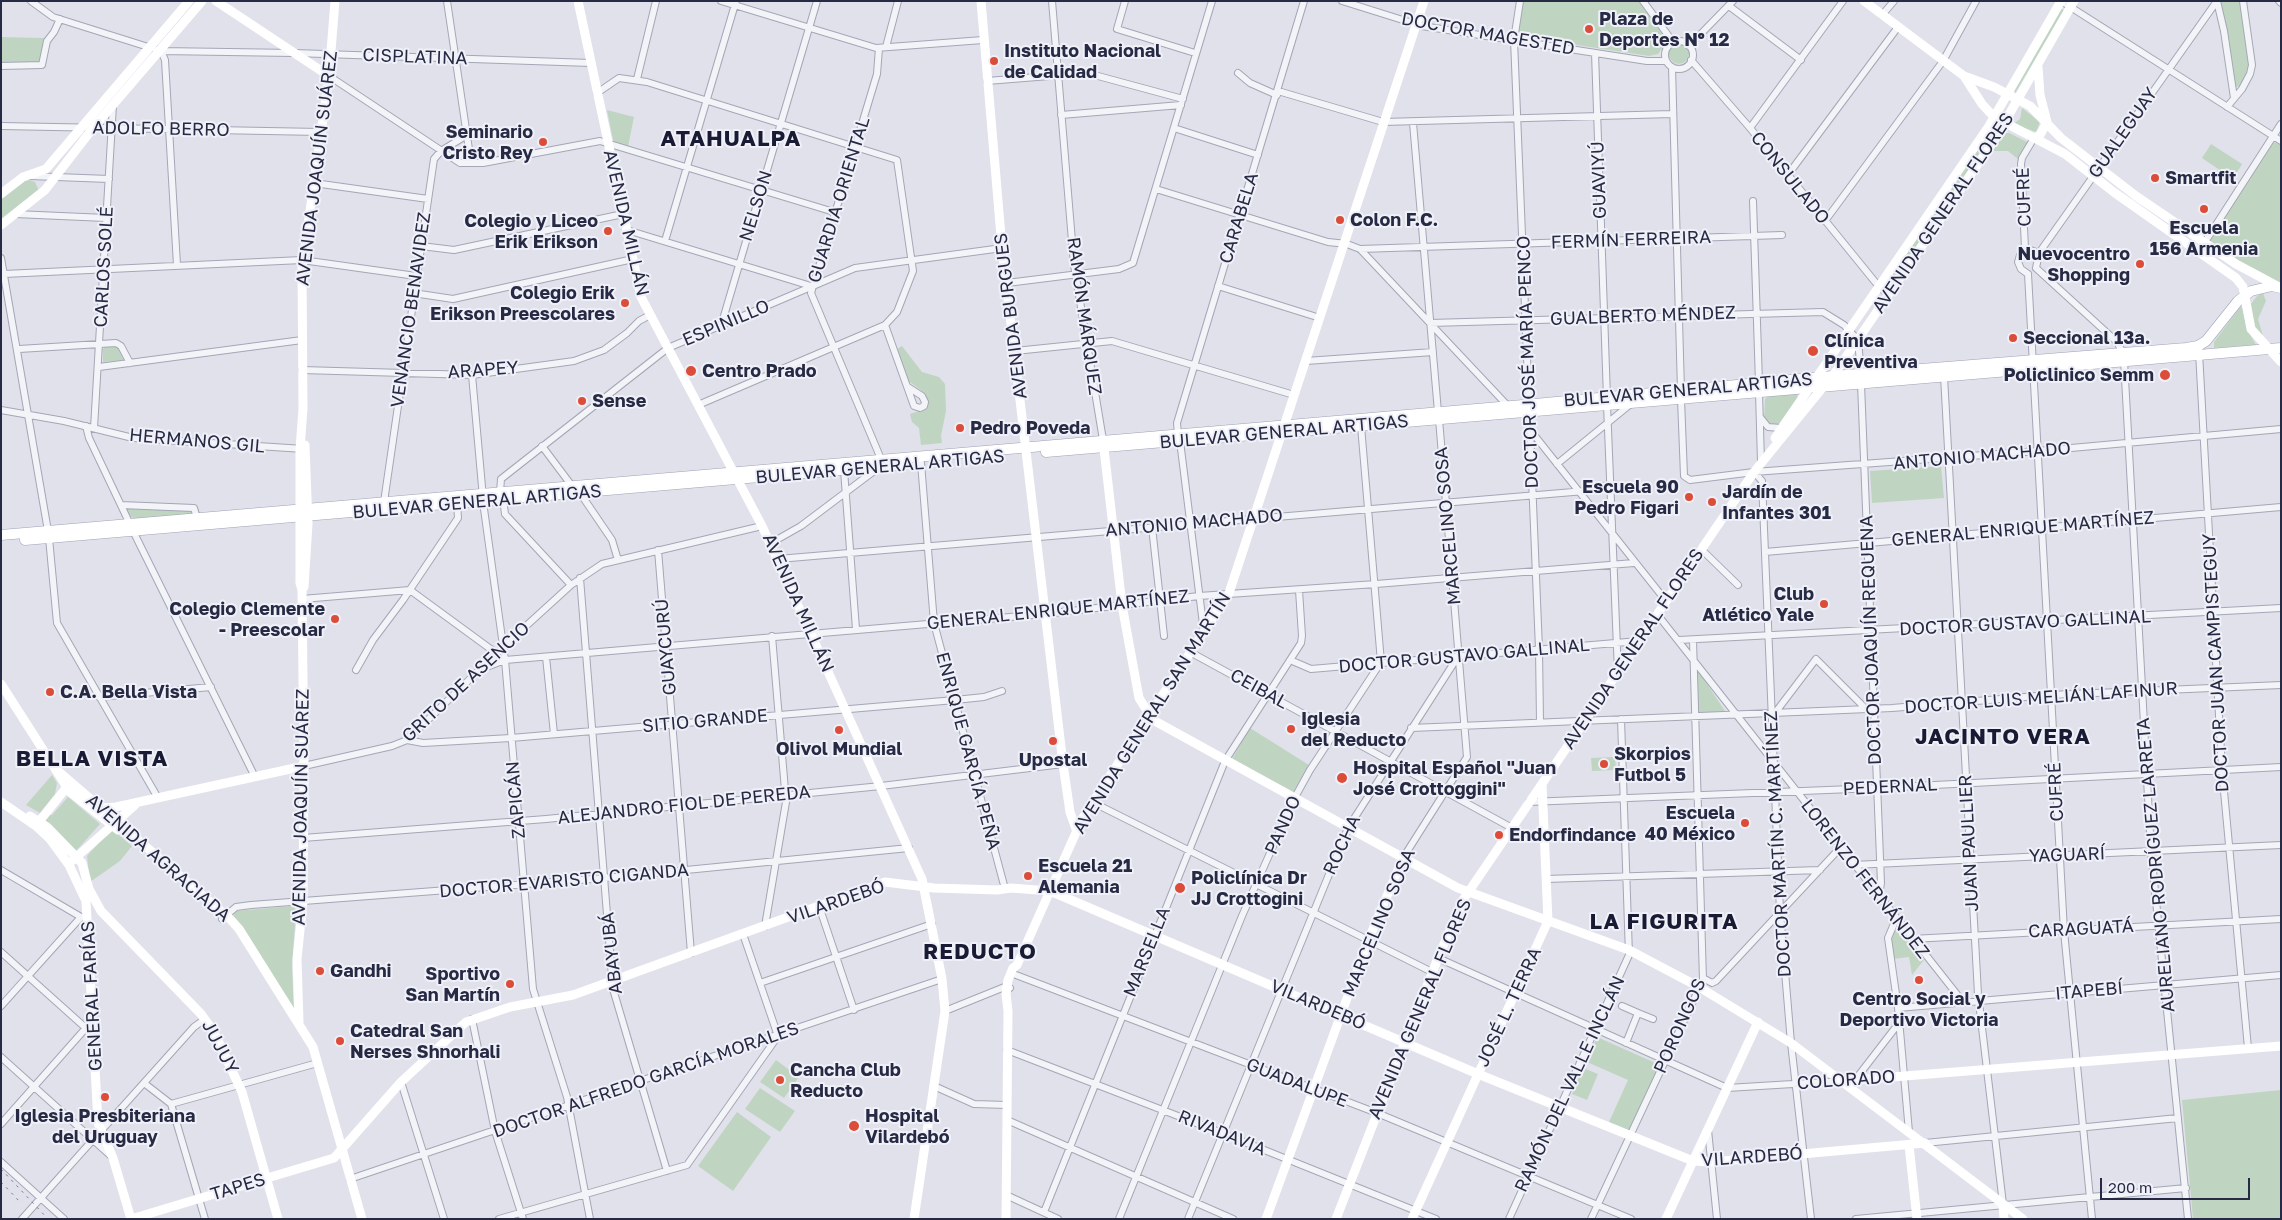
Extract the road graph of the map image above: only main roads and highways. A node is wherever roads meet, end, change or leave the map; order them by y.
1 (2280, 288) edge
2 (2281, 348) edge
3 (2198, 350) junction
4 (2033, 364) junction
5 (1864, 377) junction
6 (1828, 382) junction
7 (1812, 383) junction
8 (1681, 395) junction
9 (1607, 401) junction
10 (1529, 408) junction
11 (1438, 416) junction
12 (1284, 429) junction
13 (1027, 451) junction
14 (881, 463) junction
15 (737, 476) junction
16 (483, 497) junction
17 (305, 512) junction
18 (132, 527) junction
19 (49, 534) junction
20 (1, 535) edge
21 (1, 542) edge

1 - 3 main road
2 - 3 main road, BULEVAR GENERAL ARTIGAS
3 - 4 main road, BULEVAR GENERAL ARTIGAS
4 - 5 main road, BULEVAR GENERAL ARTIGAS
4 - 5 main road, BULEVAR GENERAL ARTIGAS
5 - 6 main road, BULEVAR GENERAL ARTIGAS
5 - 6 main road, BULEVAR GENERAL ARTIGAS
6 - 7 main road, BULEVAR GENERAL ARTIGAS
6 - 7 main road, BULEVAR GENERAL ARTIGAS
7 - 8 main road, BULEVAR GENERAL ARTIGAS
8 - 9 main road, BULEVAR GENERAL ARTIGAS
8 - 9 main road, BULEVAR GENERAL ARTIGAS
9 - 10 main road, BULEVAR GENERAL ARTIGAS
10 - 11 main road, BULEVAR GENERAL ARTIGAS
10 - 11 main road, BULEVAR GENERAL ARTIGAS
11 - 12 main road, BULEVAR GENERAL ARTIGAS
11 - 12 main road, BULEVAR GENERAL ARTIGAS
12 - 13 main road, BULEVAR GENERAL ARTIGAS
13 - 14 main road, BULEVAR GENERAL ARTIGAS
13 - 14 main road, BULEVAR GENERAL ARTIGAS
14 - 15 main road, BULEVAR GENERAL ARTIGAS
14 - 15 main road, BULEVAR GENERAL ARTIGAS
15 - 16 main road, BULEVAR GENERAL ARTIGAS
16 - 17 main road, BULEVAR GENERAL ARTIGAS
16 - 17 main road, BULEVAR GENERAL ARTIGAS
17 - 18 main road, BULEVAR GENERAL ARTIGAS
17 - 18 main road, BULEVAR GENERAL ARTIGAS
18 - 19 main road, BULEVAR GENERAL ARTIGAS
19 - 20 main road, BULEVAR GENERAL ARTIGAS
19 - 21 main road, BULEVAR GENERAL ARTIGAS

